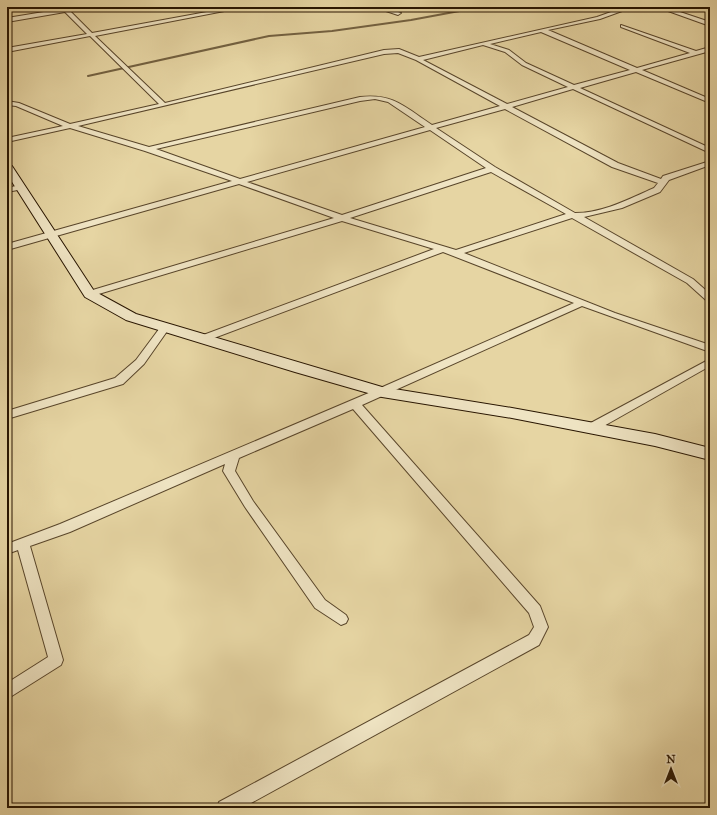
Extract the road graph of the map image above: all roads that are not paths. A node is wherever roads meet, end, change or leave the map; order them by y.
1 (82, 7) edge
2 (242, 7) edge
3 (377, 7) edge
4 (630, 7) edge
5 (660, 7) edge
6 (65, 8) edge
7 (398, 13) dead end
8 (7, 20) edge
9 (710, 24) edge
10 (624, 26) dead end
11 (542, 30) junction
12 (90, 35) junction
13 (483, 44) junction
14 (710, 49) edge
15 (7, 50) edge
16 (696, 53) junction
17 (418, 59) junction
18 (635, 69) junction
19 (575, 88) junction
20 (710, 101) edge
21 (7, 103) edge
22 (163, 105) junction
23 (504, 106) junction
24 (69, 126) junction
25 (430, 128) junction
26 (7, 140) edge
27 (148, 149) junction
28 (710, 151) edge
29 (710, 163) edge
30 (7, 166) edge
31 (492, 169) junction
32 (240, 181) junction
33 (663, 182) junction
34 (14, 188) edge
35 (572, 215) junction
36 (342, 218) junction
37 (52, 234) junction
38 (7, 247) edge
39 (442, 249) junction
40 (456, 253) junction
41 (89, 294) junction
42 (710, 299) edge
43 (582, 303) junction
44 (165, 327) junction
45 (679, 337) junction
46 (202, 339) junction
47 (710, 341) edge
48 (710, 349) edge
49 (710, 362) edge
50 (382, 392) junction
51 (354, 403) junction
52 (7, 415) edge
53 (591, 428) junction
54 (234, 454) junction
55 (710, 454) edge
56 (23, 544) junction
57 (7, 549) edge
58 (341, 619) dead end
59 (7, 692) edge
60 (225, 808) edge

1 - 6 street
2 - 12 street
3 - 7 street
4 - 11 street
5 - 9 street
6 - 8 street
6 - 12 street
10 - 16 street
11 - 13 street
11 - 18 street
12 - 15 street
12 - 22 street
13 - 17 street
13 - 19 street
14 - 16 street
16 - 18 street
17 - 22 street
17 - 23 street
18 - 19 street
18 - 20 street
19 - 23 street
19 - 28 street
21 - 24 street
22 - 24 street
23 - 25 street
23 - 33 street
24 - 26 street
24 - 27 street
25 - 27 street
25 - 31 street
25 - 32 street
27 - 32 street
29 - 33 street
30 - 34 main road
31 - 35 street
31 - 36 street
32 - 36 street
32 - 37 street
33 - 35 street
34 - 37 main road
35 - 40 street
35 - 42 street
36 - 39 street
36 - 41 street
37 - 38 street
37 - 41 main road
39 - 40 street
39 - 46 street
40 - 43 street
41 - 44 main road
43 - 45 street
43 - 50 street
44 - 46 main road
44 - 52 street
45 - 47 street
45 - 48 street
46 - 50 main road
49 - 53 street
50 - 51 street
50 - 53 main road
51 - 54 street
51 - 60 street
53 - 55 main road
54 - 56 street
54 - 58 street
56 - 57 street
56 - 59 street

